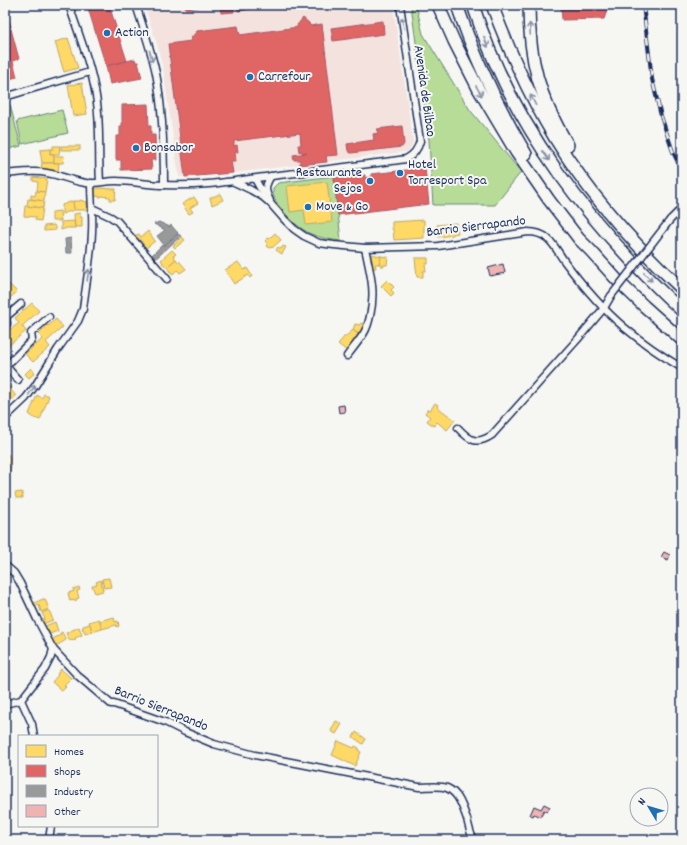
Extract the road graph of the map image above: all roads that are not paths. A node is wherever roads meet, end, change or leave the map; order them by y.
1 (69, 5) edge
2 (136, 5) edge
3 (400, 5) edge
4 (438, 5) edge
5 (457, 5) edge
6 (473, 5) edge
7 (492, 5) edge
8 (529, 5) edge
9 (90, 72) junction
10 (5, 97) edge
11 (5, 174) edge
12 (271, 176) junction
13 (255, 178) junction
14 (100, 182) junction
15 (233, 182) junction
16 (91, 183) junction
17 (164, 185) junction
18 (267, 195) junction
19 (270, 203) junction
20 (92, 208) junction
21 (682, 208) edge
22 (637, 245) junction
23 (365, 248) junction
24 (592, 252) junction
25 (167, 279) dead end
26 (682, 289) edge
27 (21, 304) dead end
28 (604, 308) junction
29 (682, 311) edge
30 (49, 316) dead end
31 (5, 326) edge
32 (682, 340) edge
33 (348, 356) dead end
34 (6, 366) edge
35 (682, 368) edge
36 (18, 380) dead end
37 (5, 418) edge
38 (458, 428) dead end
39 (5, 565) edge
40 (53, 649) junction
41 (21, 700) junction
42 (5, 704) edge
43 (34, 735) edge
44 (51, 827) edge
45 (49, 840) edge
46 (474, 840) edge

1 - 9 street
2 -> 17 street
12 -> 3 street, Avenida de Bilbao
4 -> 24 highway
5 - 24 highway
6 -> 29 highway
22 -> 7 highway
22 -> 8 highway
9 - 10 street
9 - 14 street
11 - 16 street, Barrio Sierrapando
12 - 13 street, Barrio Sierrapando
12 - 18 street
13 - 15 street, Barrio Sierrapando
13 - 18 street, Barrio Sierrapando
14 - 16 street, Barrio Sierrapando
14 - 17 street, Barrio Sierrapando
15 - 17 street, Barrio Sierrapando
15 - 19 street, Barrio Sierrapando
16 - 20 street
18 - 19 street, Barrio Sierrapando
19 - 23 street, Barrio Sierrapando
20 - 25 street
37 -> 20 street
21 - 28 street, bridge
22 - 26 highway
23 - 28 street, Barrio Sierrapando
23 - 33 street
24 - 32 highway
27 - 31 street
28 - 35 street, Barrio Sierrapando
28 - 38 street
30 - 34 street
34 - 36 street
39 - 40 street, Barrio Sierrapando
40 - 41 street
40 - 46 street, Barrio Sierrapando
41 - 42 street
41 - 43 street
44 - 45 street

